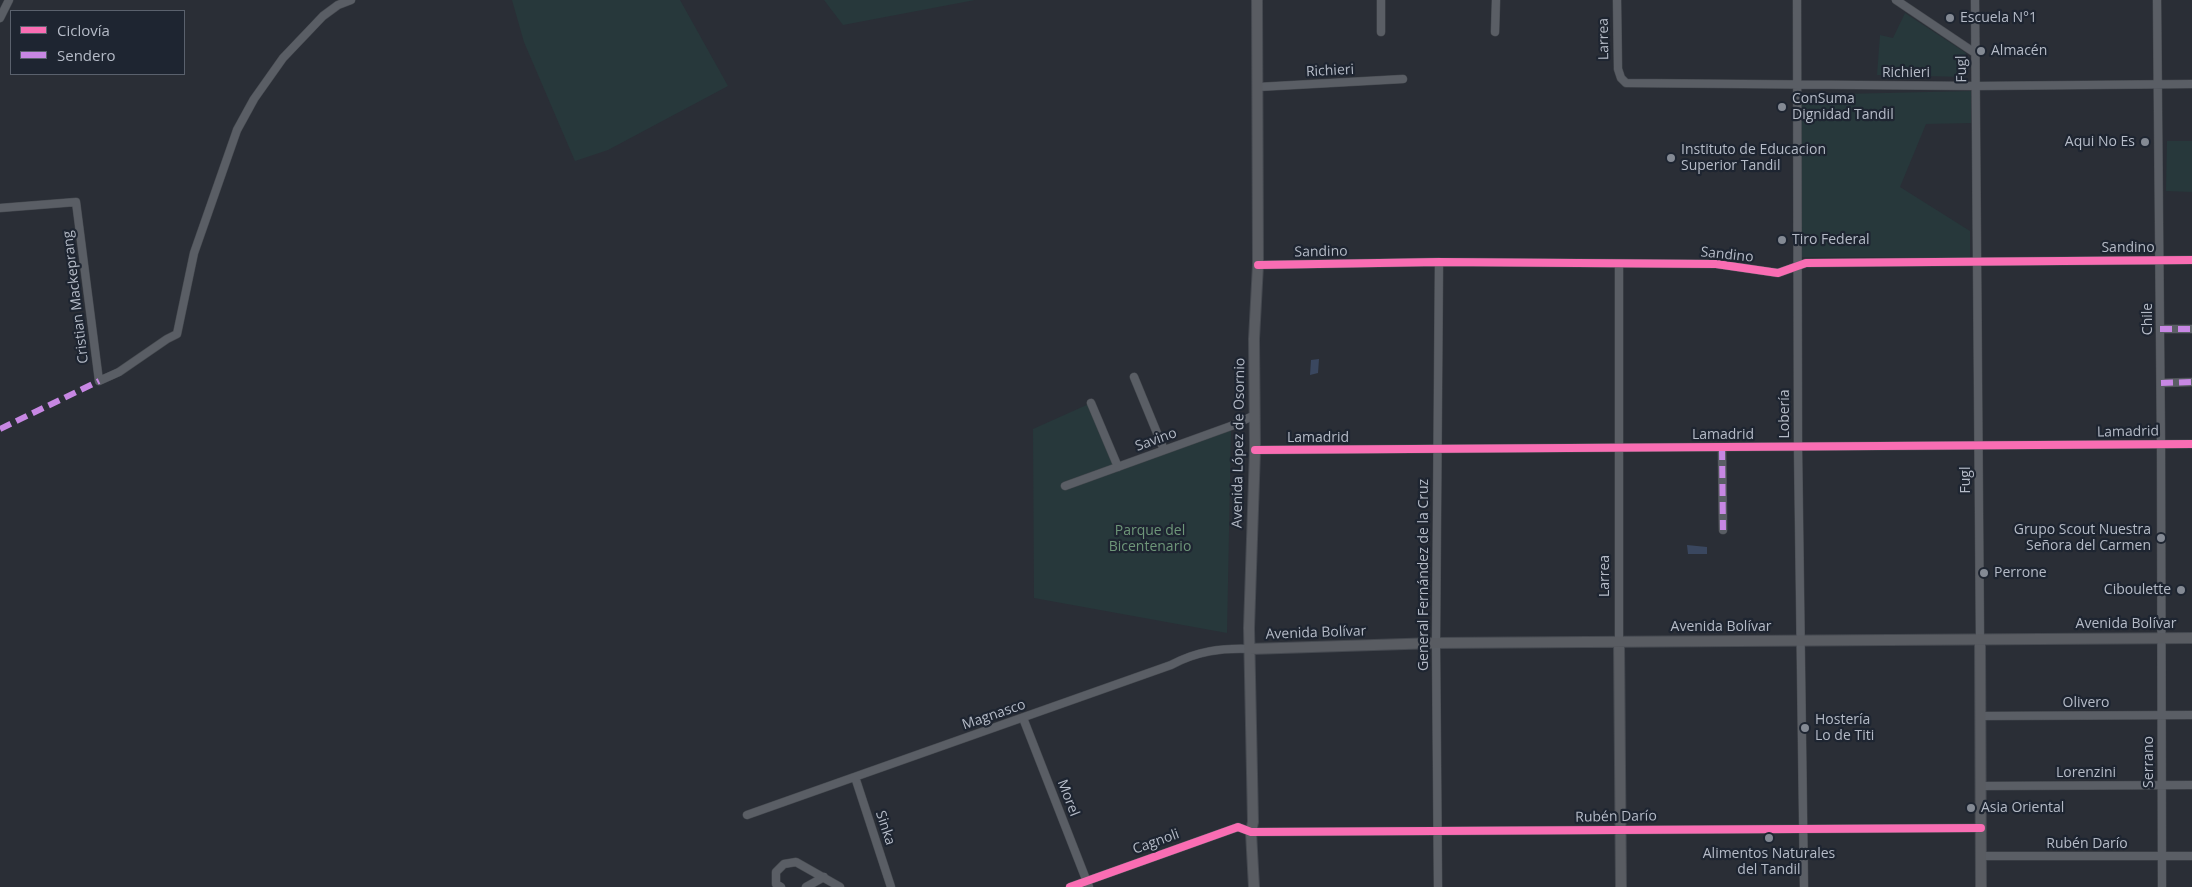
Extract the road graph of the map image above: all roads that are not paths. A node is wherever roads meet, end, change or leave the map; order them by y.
1 (9, 0) edge
2 (351, 0) edge
3 (1257, 0) edge
4 (1381, 0) edge
5 (1496, 0) edge
6 (1618, 0) edge
7 (1797, 0) edge
8 (1896, 0) edge
9 (1975, 0) edge
10 (2157, 0) edge
11 (0, 18) edge
12 (1381, 32) dead end
13 (1496, 32) dead end
14 (1975, 53) junction
15 (1621, 78) joint
16 (1403, 79) dead end
17 (1797, 84) junction
18 (2157, 84) junction
19 (2192, 84) edge
20 (1976, 86) junction
21 (1258, 87) junction
22 (0, 208) edge
23 (2160, 260) junction
24 (2192, 260) edge
25 (1978, 261) junction
26 (1439, 262) junction
27 (1619, 264) junction
28 (1258, 265) junction
29 (1797, 265) junction
30 (2160, 329) junction
31 (2192, 329) edge
32 (1134, 377) dead end
33 (2192, 382) edge
34 (2161, 383) junction
35 (1091, 403) dead end
36 (1254, 415) junction
37 (2162, 444) junction
38 (2192, 444) edge
39 (1978, 446) junction
40 (1798, 447) junction
41 (1722, 448) junction
42 (1618, 449) junction
43 (1164, 450) junction
44 (1255, 450) junction
45 (1437, 450) junction
46 (1118, 467) junction
47 (1064, 486) dead end
48 (1723, 530) dead end
49 (2162, 638) junction
50 (2192, 638) edge
51 (1980, 639) junction
52 (1802, 640) junction
53 (1619, 642) junction
54 (1436, 643) junction
55 (1250, 649) junction
56 (2161, 715) junction
57 (2192, 715) edge
58 (1980, 716) junction
59 (1023, 718) junction
60 (855, 777) junction
61 (2162, 785) junction
62 (2192, 785) edge
63 (1981, 786) junction
64 (747, 815) dead end
65 (1804, 827) junction
66 (1981, 828) junction
67 (1621, 829) junction
68 (1438, 831) junction
69 (1251, 832) junction
70 (1981, 856) junction
71 (2162, 856) junction
72 (2192, 856) edge
73 (824, 877) junction
74 (1088, 884) edge
75 (781, 887) edge
76 (806, 887) edge
77 (840, 887) edge
78 (891, 887) edge
79 (1070, 887) edge
80 (1254, 887) edge
81 (1438, 887) edge
82 (1621, 887) edge
83 (1804, 887) edge
84 (1981, 887) edge
85 (2162, 887) edge

1 - 11 street
2 - 22 street, Cristian Mackeprang
3 - 21 main road, Avenida López de Osornio
4 - 12 street
5 - 13 street
6 - 15 street, Larrea
7 - 17 street, Lobería
8 - 14 street
9 - 14 street, Fugl
10 - 18 street, Chile
14 - 20 street, Fugl
15 - 17 street, Richieri
16 - 21 street, Richieri
17 - 20 street, Richieri
17 - 29 street, Lobería
18 - 19 street, Richieri
18 - 20 street, Richieri
18 - 23 street, Chile
20 - 25 street, Fugl
21 - 28 main road, Avenida López de Osornio
23 - 24 street, Sandino
23 - 25 street, Sandino
23 - 30 street, Chile
25 - 29 street, Sandino
25 - 39 street, Fugl
26 - 27 street, Sandino
26 - 28 street, Sandino
26 - 45 street, General Fernández de la Cruz
27 - 29 street, Sandino
27 - 42 street, Larrea
28 - 36 main road, Avenida López de Osornio
29 - 40 street, Lobería
30 - 31 street
30 - 34 street, Chile
32 - 43 street
33 - 34 street
34 - 37 street, Chile
35 - 46 street
36 - 43 street, Savino
36 - 44 main road, Avenida López de Osornio
37 - 38 street, Lamadrid
37 - 39 street, Lamadrid
37 - 49 street, Chile
39 - 40 street, Lamadrid
39 - 51 street, Fugl
40 - 41 street, Lamadrid
40 - 52 street, Lobería
41 - 42 street, Lamadrid
41 - 48 street
42 - 45 street, Lamadrid
42 - 53 street, Larrea
43 - 46 street, Savino
44 - 45 street, Lamadrid
44 - 55 main road, Avenida López de Osornio
45 - 54 street, General Fernández de la Cruz
46 - 47 street, Savino
49 - 50 main road, Avenida Bolívar
49 - 51 main road, Avenida Bolívar
49 - 56 street, Serrano
51 - 52 main road, Avenida Bolívar
51 - 58 main road, Fugl
52 - 53 main road, Avenida Bolívar
52 - 65 street, Lobería
53 - 54 main road, Avenida Bolívar
53 - 67 main road, Larrea
54 - 55 main road, Avenida Bolívar
54 - 68 street, General Fernández de la Cruz
55 - 59 street, Magnasco
55 - 69 main road, Avenida López de Osornio
56 - 57 street, Olivero
56 - 58 street, Olivero
56 - 61 street, Serrano
58 - 63 main road, Fugl
59 - 60 street, Magnasco
59 - 74 street, Morel
60 - 64 street, Magnasco
60 - 78 street, Sinka
61 - 62 street, Lorenzini
61 - 63 street, Lorenzini
61 - 71 street, Serrano
63 - 66 main road, Fugl
65 - 66 street, Rubén Darío
65 - 67 street, Rubén Darío
65 - 83 street, Lobería
66 - 70 main road, Fugl
67 - 68 street, Rubén Darío
67 - 82 main road, Larrea
68 - 69 street, Rubén Darío
68 - 81 street, General Fernández de la Cruz
69 - 74 street, Cagnoli
69 - 80 main road, Avenida López de Osornio
70 - 71 street, Rubén Darío
70 - 84 main road, Fugl
71 - 72 street, Rubén Darío
71 - 85 street, Serrano
73 - 75 street
73 - 76 street
73 - 77 street
74 - 79 street, Cagnoli

